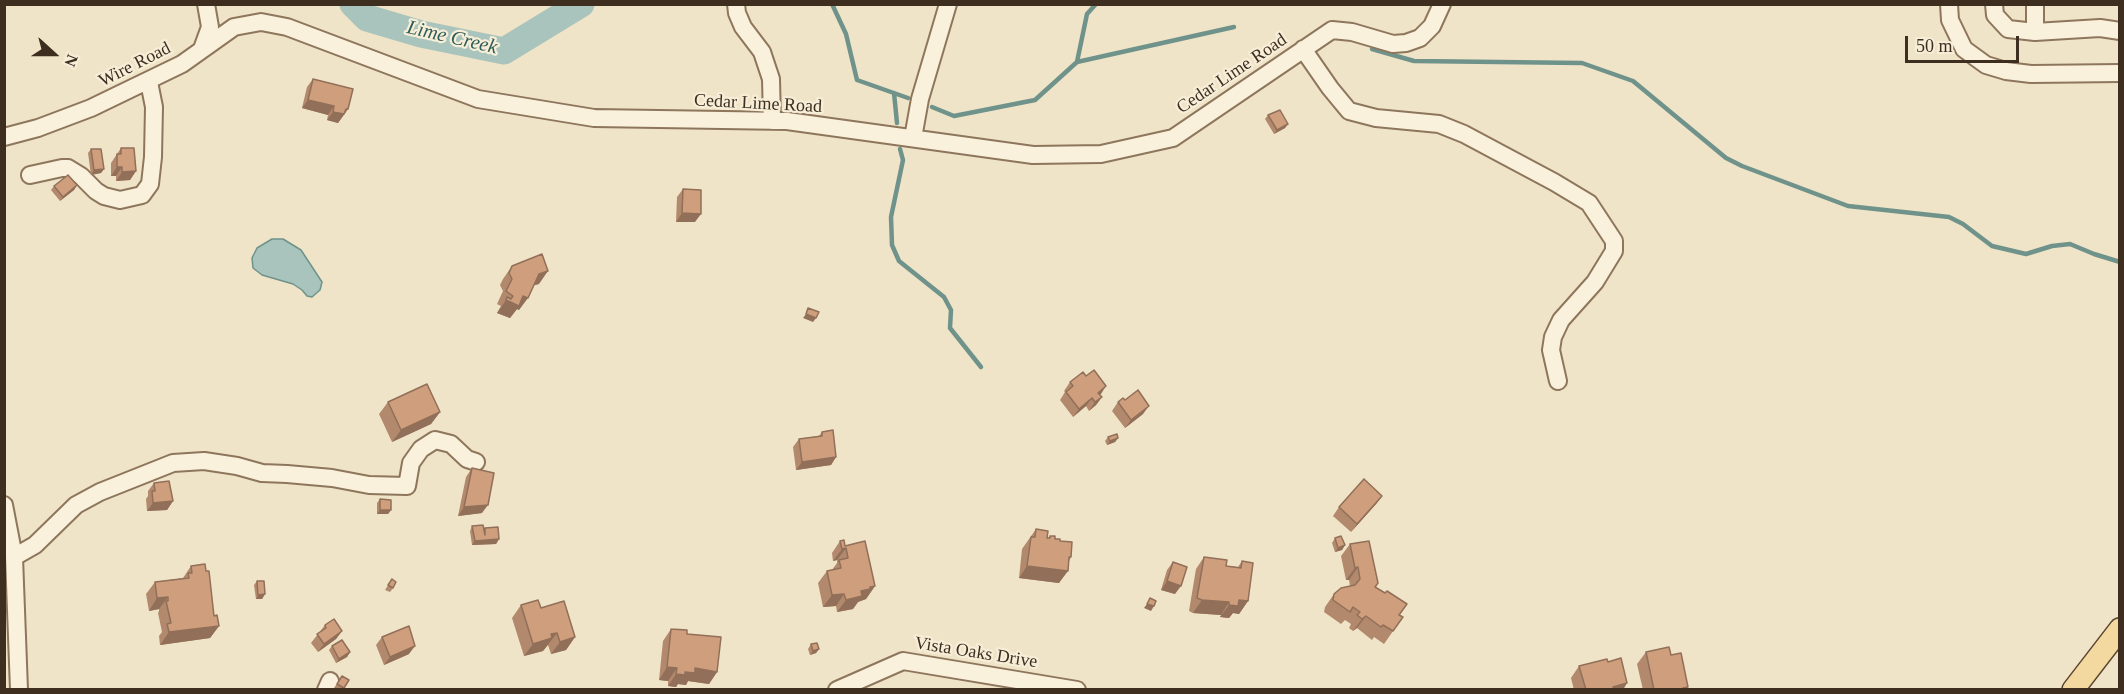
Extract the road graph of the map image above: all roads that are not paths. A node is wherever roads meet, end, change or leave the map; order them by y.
1 (206, 4) edge
2 (736, 4) edge
3 (948, 4) edge
4 (1442, 4) edge
5 (1949, 4) edge
6 (1995, 4) edge
7 (2035, 4) edge
8 (2120, 31) edge
9 (2035, 32) junction
10 (202, 49) junction
11 (1303, 49) junction
12 (2120, 73) edge
13 (149, 82) junction
14 (772, 121) junction
15 (4, 137) edge
16 (913, 138) junction
17 (30, 175) dead end
18 (1558, 381) dead end
19 (476, 462) dead end
20 (4, 505) edge
21 (14, 557) junction
22 (2120, 629) edge
23 (19, 690) edge
24 (837, 690) edge
25 (1077, 690) edge
26 (2073, 690) edge

1 - 10 street
2 - 14 street
3 - 16 street
4 - 11 street, Cedar Lime Road
5 - 12 street
6 - 9 street
7 - 9 street
8 - 9 street
10 - 13 street, Wire Road
10 - 14 street, Cedar Lime Road
11 - 16 street, Cedar Lime Road
11 - 18 street
13 - 15 street, Wire Road
13 - 17 street
14 - 16 street, Cedar Lime Road
19 - 21 street
20 - 21 street
21 - 23 street
22 - 26 main road
24 - 25 street, Vista Oaks Drive

